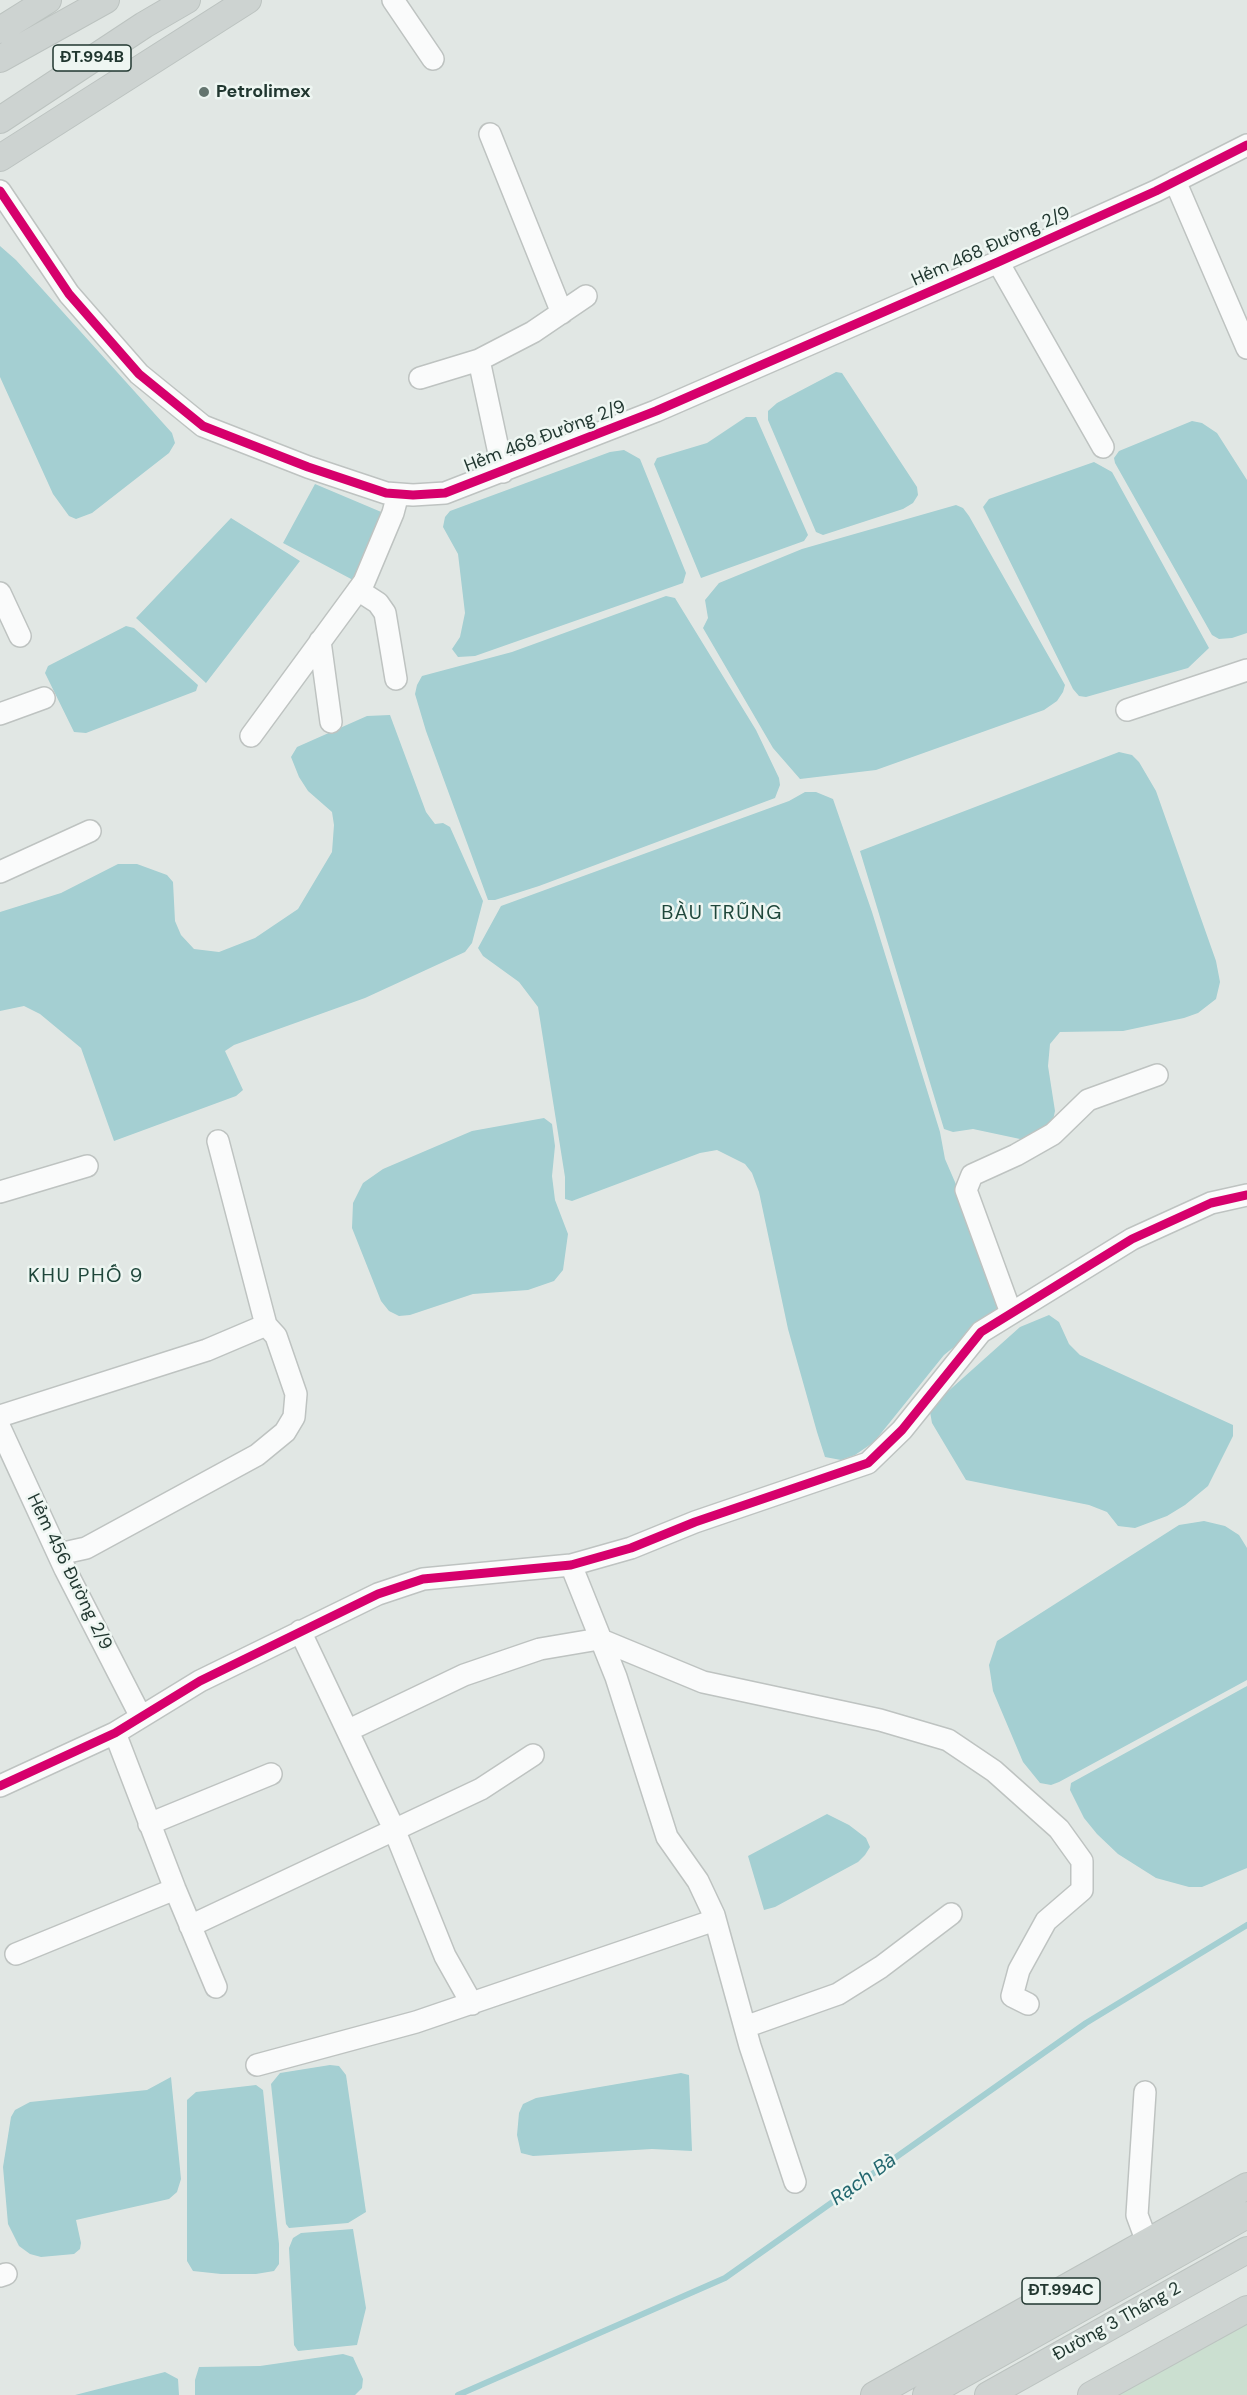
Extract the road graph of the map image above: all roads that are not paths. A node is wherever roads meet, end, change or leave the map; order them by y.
1 (48, 0) edge
2 (105, 0) edge
3 (188, 0) edge
4 (248, 0) edge
5 (393, 0) edge
6 (208, 25) junction
7 (0, 30) edge
8 (0, 59) edge
9 (433, 59) dead end
10 (0, 120) edge
11 (490, 134) dead end
12 (1247, 145) edge
13 (0, 158) edge
14 (1175, 182) junction
15 (0, 191) edge
16 (998, 262) junction
17 (586, 296) dead end
18 (562, 313) junction
19 (1247, 348) edge
20 (479, 360) junction
21 (420, 378) dead end
22 (1103, 447) dead end
23 (503, 472) junction
24 (398, 494) junction
25 (358, 590) junction
26 (0, 593) edge
27 (20, 636) dead end
28 (320, 641) junction
29 (1247, 670) edge
30 (396, 679) dead end
31 (44, 698) dead end
32 (1127, 710) dead end
33 (0, 714) edge
34 (331, 722) dead end
35 (250, 736) dead end
36 (90, 831) dead end
37 (0, 872) edge
38 (1157, 1075) dead end
39 (218, 1140) dead end
40 (87, 1166) dead end
41 (0, 1192) edge
42 (1247, 1195) edge
43 (1011, 1313) junction
44 (266, 1325) junction
45 (0, 1416) edge
46 (0, 1428) edge
47 (58, 1554) junction
48 (571, 1565) junction
49 (300, 1631) junction
50 (599, 1639) junction
51 (140, 1715) junction
52 (349, 1730) junction
53 (115, 1732) junction
54 (533, 1755) dead end
55 (271, 1774) dead end
56 (0, 1786) edge
57 (150, 1824) junction
58 (394, 1829) junction
59 (175, 1890) junction
60 (951, 1914) dead end
61 (716, 1920) junction
62 (190, 1926) junction
63 (16, 1954) dead end
64 (216, 1987) dead end
65 (472, 2004) junction
66 (1028, 2004) dead end
67 (745, 2027) junction
68 (257, 2065) dead end
69 (1145, 2092) dead end
70 (795, 2182) dead end
71 (1247, 2186) edge
72 (1247, 2215) edge
73 (1147, 2242) junction
74 (1247, 2250) edge
75 (1247, 2309) edge
76 (874, 2395) edge
77 (926, 2395) edge
78 (988, 2395) edge
79 (1090, 2395) edge

1 - 7 main road
2 - 8 main road, ĐT.994B
3 - 6 street
3 - 10 main road, ĐT.994B
4 - 6 main road, ĐT.994B
5 - 9 street
6 - 13 main road, ĐT.994B
11 - 18 street
12 - 14 street, Hẻm 468 Đường 2/9
14 - 16 street, Hẻm 468 Đường 2/9
14 - 19 street
15 - 24 street, Hẻm 468 Đường 2/9
16 - 22 street
16 - 23 street, Hẻm 468 Đường 2/9
17 - 18 street
18 - 20 street
20 - 21 street
20 - 23 street
23 - 24 street, Hẻm 468 Đường 2/9
24 - 25 street
25 - 28 street
25 - 30 street
26 - 27 street
28 - 34 street
28 - 35 street
29 - 32 street
31 - 33 street
36 - 37 street
38 - 43 street
39 - 44 street
40 - 41 street
42 - 43 street
43 - 48 street
44 - 45 street
44 - 47 street
46 - 47 street, Hẻm 456 Đường 2/9
47 - 51 street, Hẻm 456 Đường 2/9
48 - 49 street
48 - 50 street
49 - 51 street
49 - 52 street
50 - 52 street
50 - 61 street
50 - 66 street
51 - 53 street
52 - 58 street
53 - 56 street
53 - 57 street
54 - 58 street
55 - 57 street
57 - 59 street
58 - 62 street
58 - 65 street
59 - 62 street
59 - 63 street
60 - 67 street
61 - 65 street
61 - 67 street
62 - 64 street
65 - 68 street
67 - 70 street
69 - 73 street
71 - 73 main road, ĐT.994C
72 - 77 main road, Đường 3 Tháng 2 / ĐT.994C
73 - 76 main road, ĐT.994C
74 - 78 main road, Đường 3 Tháng 2 / ĐT.994C
75 - 79 main road

